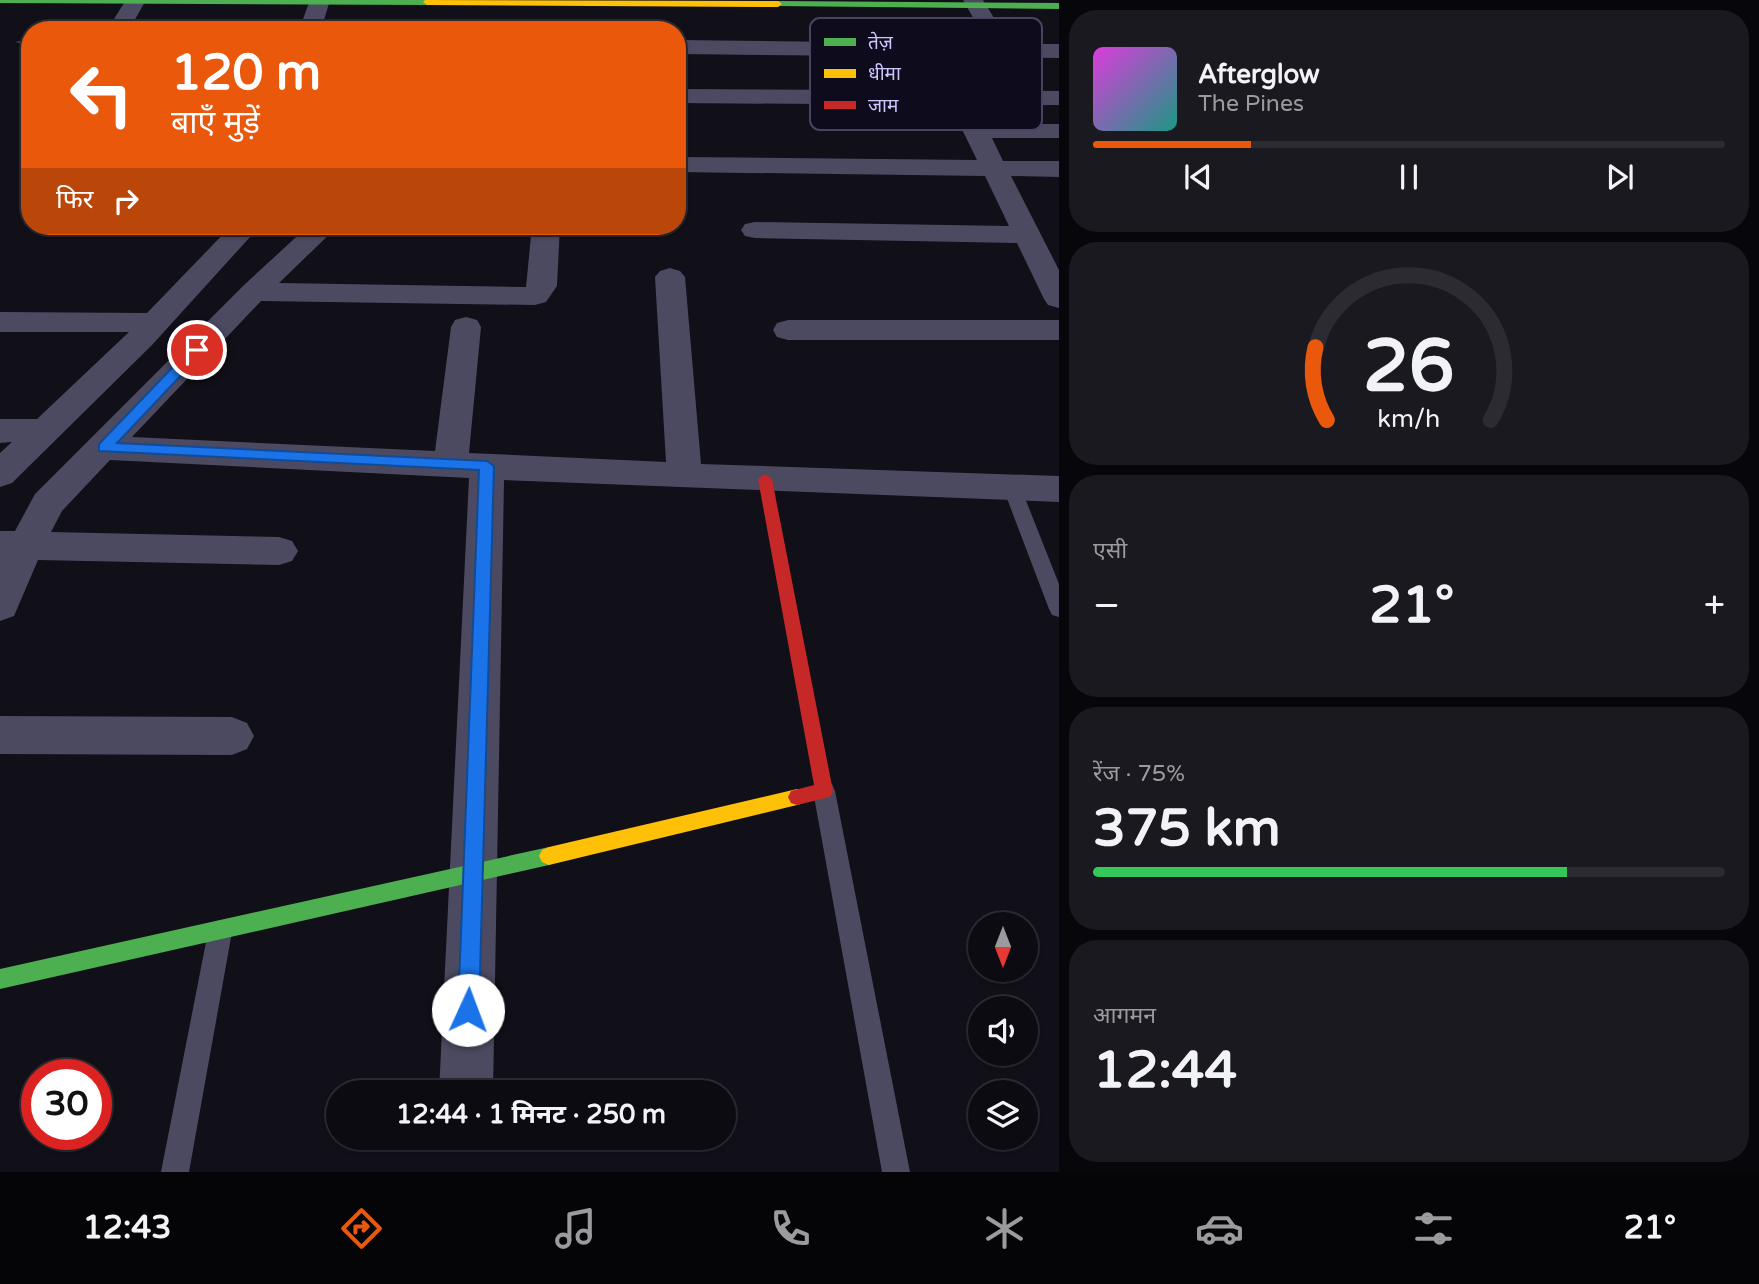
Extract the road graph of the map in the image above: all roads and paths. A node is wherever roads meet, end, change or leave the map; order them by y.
1 (0, 0) edge
2 (136, 0) edge
3 (204, 0) edge
4 (320, 0) edge
5 (674, 2) edge
6 (974, 3) edge
7 (1032, 3) edge
8 (1059, 6) edge
9 (983, 18) edge
10 (123, 21) edge
11 (313, 21) edge
12 (686, 47) edge
13 (810, 48) edge
14 (686, 96) edge
15 (810, 97) edge
16 (975, 131) joint
17 (1059, 131) edge
18 (686, 165) edge
19 (994, 168) junction
20 (1059, 169) edge
21 (755, 230) dead end
22 (237, 235) edge
23 (314, 235) edge
24 (545, 235) edge
25 (1027, 235) junction
26 (670, 277) dead end
27 (253, 292) junction
28 (1059, 299) edge
29 (0, 322) edge
30 (154, 323) junction
31 (466, 327) dead end
32 (788, 330) dead end
33 (1059, 330) edge
34 (0, 430) edge
35 (46, 430) junction
36 (104, 448) junction
37 (469, 465) junction
38 (0, 474) edge
39 (684, 476) junction
40 (765, 479) junction
41 (1012, 488) junction
42 (1059, 489) edge
43 (12, 545) edge
44 (279, 551) dead end
45 (0, 605) edge
46 (1059, 609) edge
47 (0, 735) edge
48 (232, 736) dead end
49 (824, 790) junction
50 (473, 874) junction
51 (220, 930) junction
52 (0, 979) edge
53 (466, 1080) edge
54 (175, 1172) edge
55 (896, 1172) edge

1 - 2 street
2 - 3 street
2 - 10 street
3 - 4 street
4 - 5 street
4 - 11 street
5 - 6 street
6 - 7 street
6 - 9 street
7 - 8 street
12 - 13 street
14 - 15 street
16 - 17 street
16 - 19 street
18 - 19 street
19 - 20 street
19 - 25 street
21 - 25 street
22 - 30 street
23 - 27 street
24 - 27 street
25 - 28 street
26 - 39 street
27 - 36 street
29 - 30 street
30 - 35 street
31 - 37 street
32 - 33 street
34 - 35 street
35 - 38 street
36 - 37 street
36 - 43 street
37 - 39 street
37 - 50 street
39 - 40 street
40 - 41 street
40 - 49 street
41 - 42 street
41 - 46 lane
43 - 44 street
43 - 45 street
47 - 48 street
49 - 50 street
49 - 55 lane
50 - 51 street
50 - 53 street
51 - 52 street
51 - 54 lane

